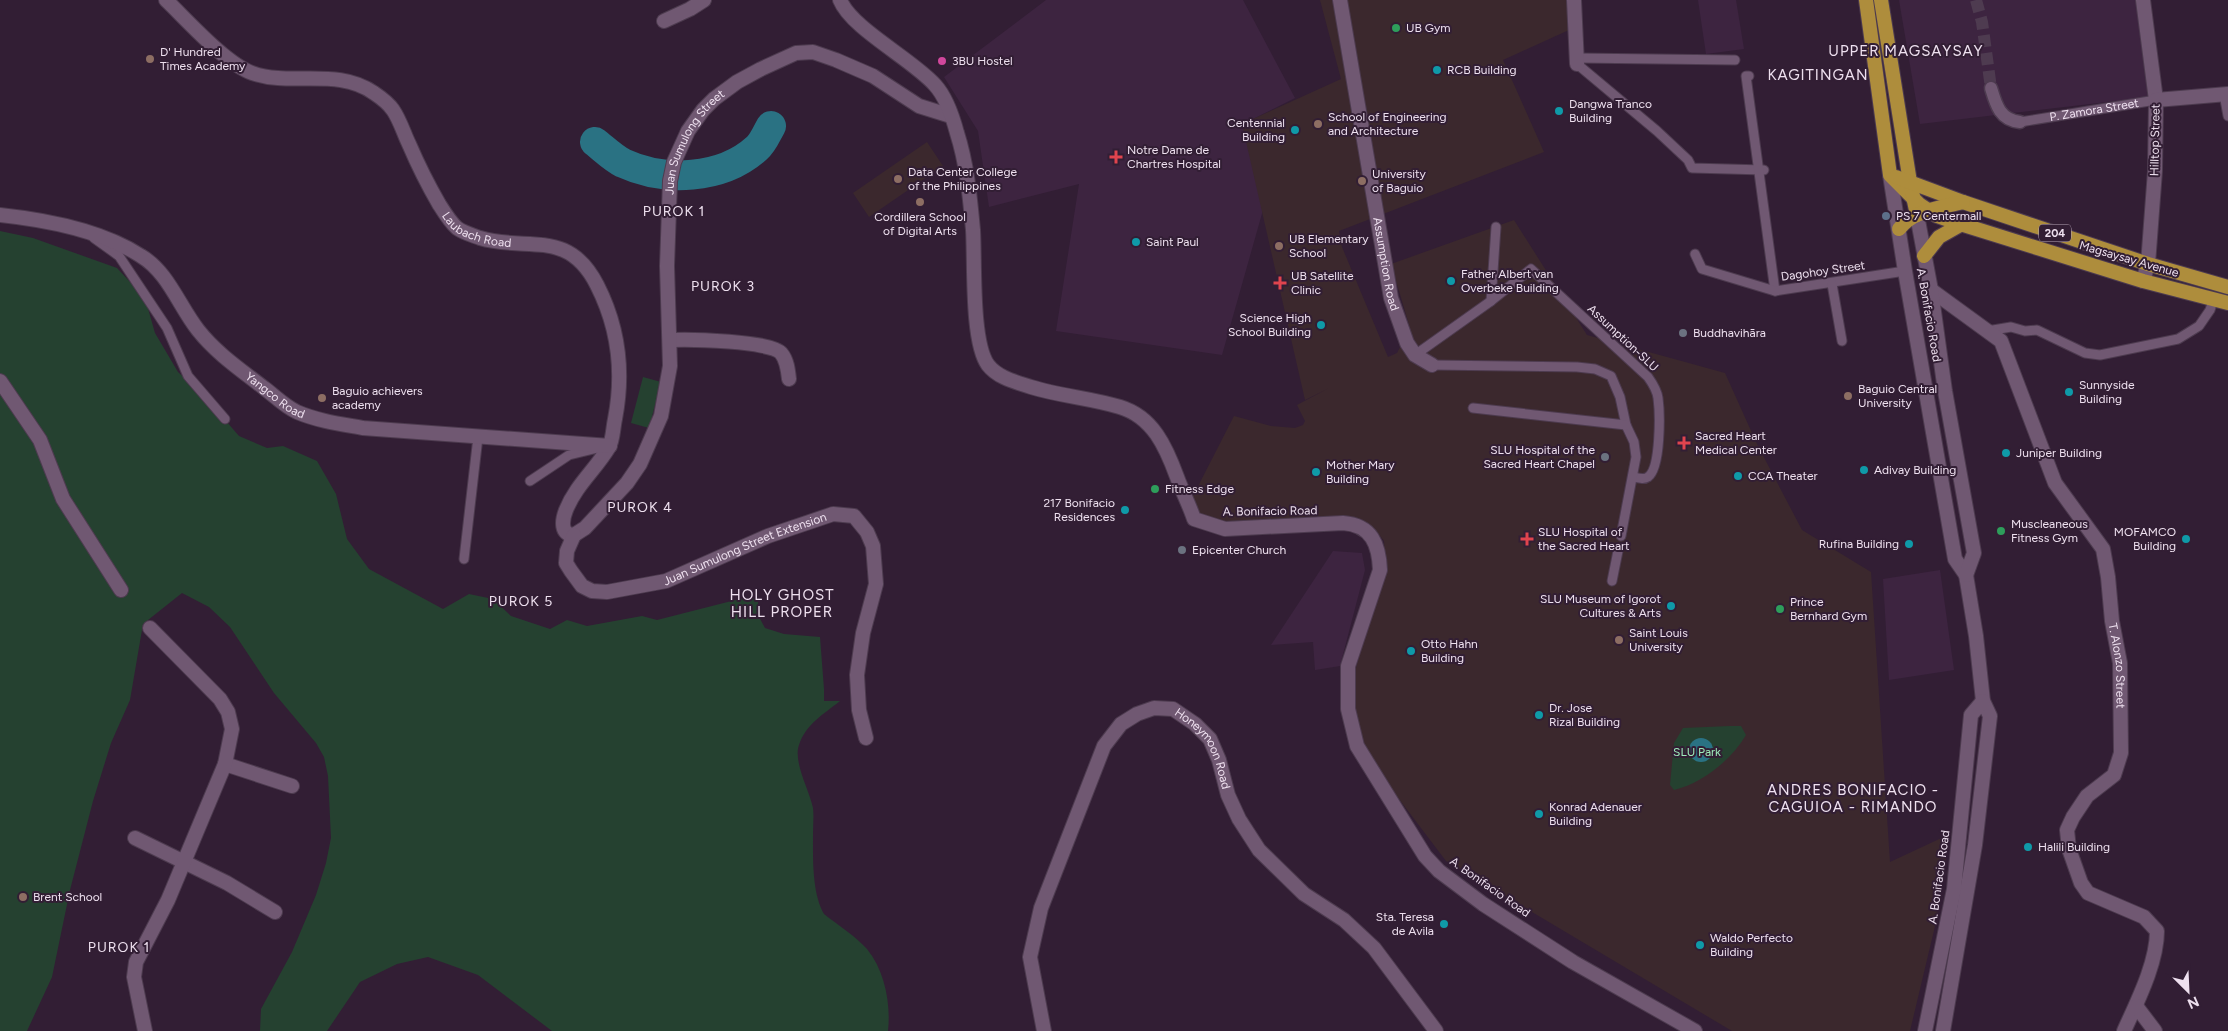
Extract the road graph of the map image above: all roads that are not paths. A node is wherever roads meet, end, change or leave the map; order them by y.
1 (166, 0) edge
2 (704, 0) edge
3 (840, 0) edge
4 (1340, 0) edge
5 (1574, 0) edge
6 (1866, 0) edge
7 (1881, 0) edge
8 (2143, 0) edge
9 (664, 21) dead end
10 (1735, 60) dead end
11 (1577, 61) junction
12 (1749, 76) dead end
13 (1991, 88) tunnel mouth
14 (2226, 94) edge
15 (2156, 100) junction
16 (951, 116) junction
17 (2228, 116) edge
18 (2020, 122) joint
19 (1762, 170) junction
20 (1885, 172) junction
21 (1910, 182) junction
22 (1914, 199) junction
23 (1963, 202) junction
24 (1923, 213) junction
25 (0, 215) edge
26 (1962, 224) junction
27 (1496, 227) dead end
28 (1899, 229) junction
29 (86, 232) junction
30 (1695, 254) dead end
31 (1924, 256) junction
32 (2148, 264) junction
33 (1905, 271) junction
34 (2143, 281) junction
35 (1832, 284) junction
36 (2225, 284) edge
37 (1931, 290) junction
38 (1775, 291) junction
39 (2214, 298) junction
40 (1491, 301) junction
41 (2228, 303) edge
42 (1987, 331) junction
43 (670, 340) junction
44 (1842, 341) dead end
45 (1415, 355) junction
46 (1432, 365) joint
47 (789, 379) dead end
48 (0, 381) edge
49 (1472, 408) dead end
50 (225, 419) dead end
51 (1626, 424) junction
52 (478, 437) junction
53 (610, 446) junction
54 (1633, 477) junction
55 (530, 481) dead end
56 (574, 535) junction
57 (1621, 536) dead end
58 (1618, 550) dead end
59 (464, 559) dead end
60 (1966, 575) junction
61 (1612, 581) dead end
62 (121, 590) dead end
63 (150, 628) dead end
64 (1983, 701) junction
65 (866, 738) dead end
66 (225, 764) junction
67 (292, 786) dead end
68 (135, 838) dead end
69 (185, 862) junction
70 (275, 912) dead end
71 (2136, 1006) junction
72 (145, 1031) edge
73 (1044, 1031) edge
74 (1436, 1031) edge
75 (1695, 1031) edge
76 (1925, 1031) edge
77 (1943, 1031) edge
78 (2124, 1031) edge
79 (2155, 1031) edge

1 - 53 street, Laubach Road
2 - 9 street
3 - 16 street, A. Bonifacio Road
4 - 45 street, Assumption Road
5 - 11 street
6 - 20 highway
7 - 21 highway
8 - 15 street, Hilltop Street
10 - 11 lane
11 - 19 lane
12 - 19 lane, Dagohoy Street
13 - 18 street
14 - 15 street, P. Zamora Street
14 - 17 lane
15 - 18 lane, P. Zamora Street
15 - 32 street, Hilltop Street
16 - 43 street, Juan Sumulong Street
16 - 75 street, A. Bonifacio Road
19 - 38 lane, Dagohoy Street
20 - 21 highway, Magsaysay Avenue / 204
20 - 22 highway, Magsaysay Avenue / 204
20 - 28 street, A. Bonifacio Road
21 - 22 highway
21 - 23 highway, Magsaysay Avenue / 204
22 - 24 highway, Magsaysay Avenue / 204
23 - 24 highway
23 - 32 highway, Magsaysay Avenue / 204
24 - 26 highway, Magsaysay Avenue / 204
24 - 28 highway
24 - 31 street, A. Bonifacio Road
25 - 29 street, Yangco Road
26 - 31 highway
26 - 34 highway, Magsaysay Avenue / 204
27 - 40 lane
28 - 33 street, A. Bonifacio Road
29 - 50 lane
29 - 52 street, Yangco Road
30 - 38 lane
31 - 37 street, A. Bonifacio Road
32 - 34 street, Hilltop Street
32 - 36 highway, Magsaysay Avenue / 204
33 - 35 lane, Dagohoy Street
33 - 60 street, A. Bonifacio Road
34 - 39 highway, Magsaysay Avenue / 204
35 - 38 lane, Dagohoy Street
35 - 44 lane
36 - 39 street
37 - 42 street, T. Alonzo Street
37 - 60 street, A. Bonifacio Road
39 - 41 highway, Magsaysay Avenue / 204
39 - 42 lane
40 - 45 lane, Assumption-SLU
40 - 54 lane, Assumption-SLU
42 - 71 street, T. Alonzo Street
43 - 47 street
43 - 56 street, Juan Sumulong Street
45 - 46 street
46 - 51 lane
48 - 62 street
49 - 51 lane
51 - 54 lane
52 - 53 street, Yangco Road
52 - 59 lane
53 - 55 lane
53 - 56 street, Laubach Road
54 - 57 lane
56 - 65 street, Juan Sumulong Street Extension
58 - 61 lane
60 - 64 street, A. Bonifacio Road
63 - 66 street
64 - 76 street, A. Bonifacio Road
64 - 77 street, A. Bonifacio Road
66 - 67 street
66 - 69 street
68 - 69 street
69 - 70 street
69 - 72 street
71 - 78 street, T. Alonzo Street
71 - 79 street
73 - 74 street, Honeymoon Road

